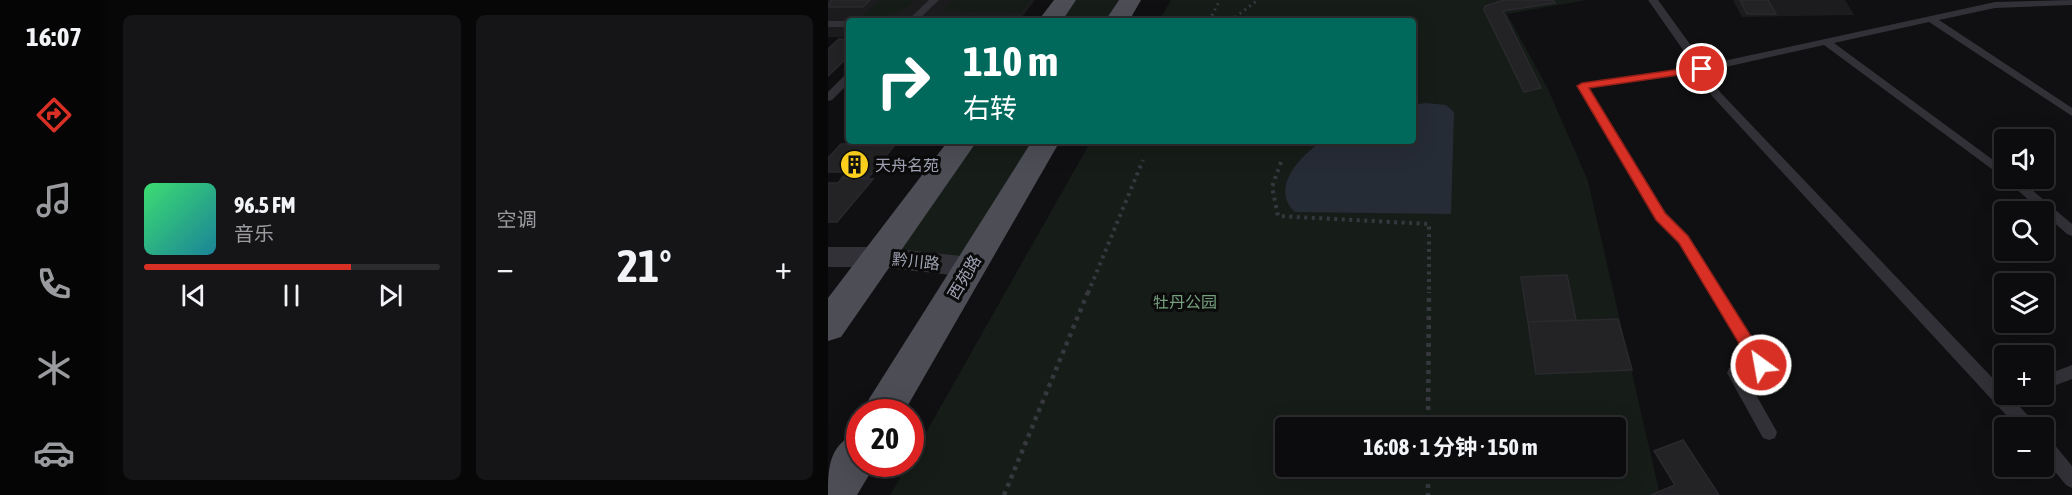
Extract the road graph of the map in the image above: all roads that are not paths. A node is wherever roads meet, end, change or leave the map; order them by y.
1 (934, 0) edge
2 (1065, 0) edge
3 (1130, 0) edge
4 (1653, 0) edge
5 (2072, 2) edge
6 (915, 18) edge
7 (1052, 18) edge
8 (1120, 18) edge
9 (1931, 19) junction
10 (828, 24) edge
11 (846, 24) edge
12 (1826, 42) junction
13 (1702, 69) junction
14 (846, 80) edge
15 (828, 98) edge
16 (2072, 113) edge
17 (961, 144) edge
18 (1044, 144) edge
19 (1994, 167) edge
20 (2023, 189) edge
21 (2072, 231) edge
22 (828, 257) edge
23 (873, 265) junction
24 (970, 267) junction
25 (828, 273) edge
26 (828, 326) edge
27 (2072, 372) edge
28 (2054, 379) edge
29 (1994, 384) edge
30 (891, 399) edge
31 (1769, 432) dead end
32 (2054, 457) edge
33 (846, 474) edge
34 (2072, 479) edge
35 (833, 495) edge

1 - 6 lane
2 - 7 main road
3 - 8 main road
4 - 13 lane
5 - 9 lane
9 - 12 lane
9 - 16 lane
10 - 11 lane
12 - 13 lane
12 - 19 lane
13 - 29 lane
13 - 31 lane
14 - 15 lane
17 - 23 main road
18 - 24 main road, 西苑路
20 - 21 lane
22 - 23 street, 黔川路
23 - 24 street, 黔川路
23 - 25 street, 黔川路
23 - 26 main road
24 - 30 main road, 西苑路
27 - 28 lane
32 - 34 lane
33 - 35 main road

